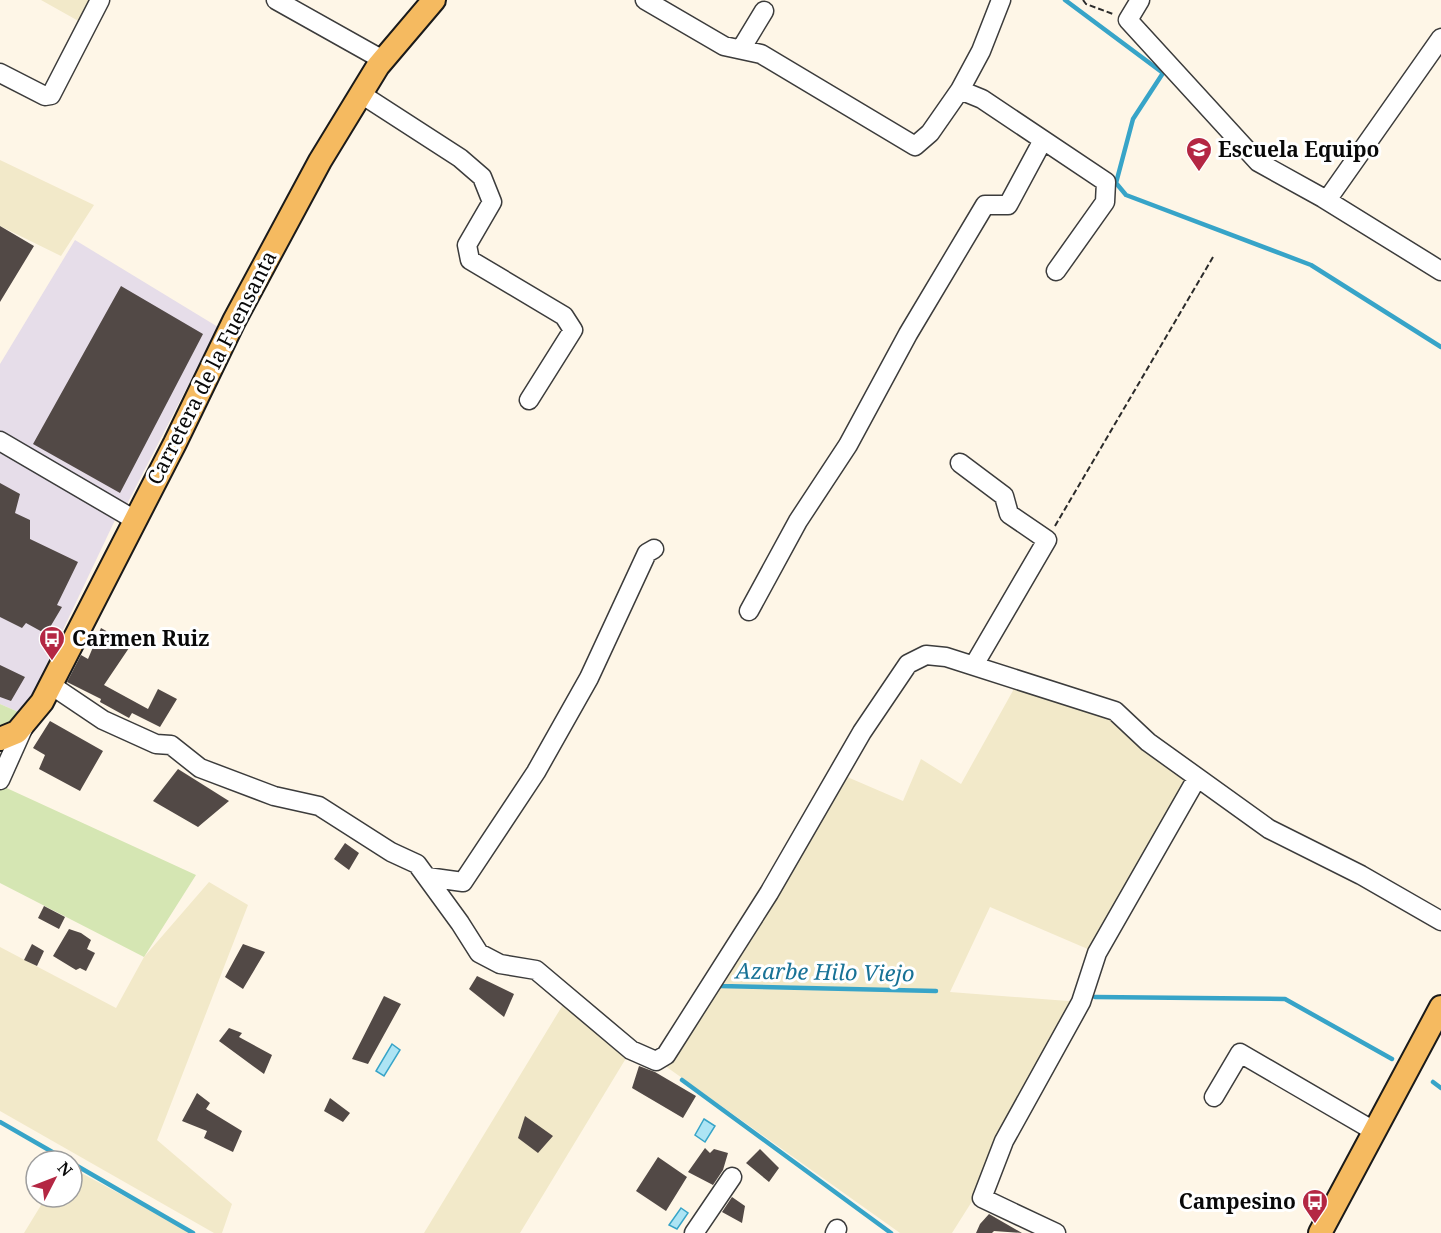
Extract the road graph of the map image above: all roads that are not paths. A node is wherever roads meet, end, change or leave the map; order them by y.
1 (100, 0) edge
2 (276, 0) edge
3 (645, 0) edge
4 (1001, 0) edge
5 (1140, 0) edge
6 (429, 2) edge
7 (764, 12) dead end
8 (1441, 38) edge
9 (741, 49) junction
10 (383, 60) junction
11 (0, 74) edge
12 (960, 90) junction
13 (361, 94) junction
14 (1042, 140) junction
15 (1327, 200) junction
16 (1056, 271) dead end
17 (1441, 271) edge
18 (529, 400) dead end
19 (0, 441) edge
20 (960, 463) dead end
21 (135, 520) junction
22 (654, 549) dead end
23 (749, 611) dead end
24 (974, 665) junction
25 (51, 685) junction
26 (26, 721) junction
27 (0, 739) edge
28 (1197, 778) junction
29 (0, 780) edge
30 (427, 877) junction
31 (1441, 921) edge
32 (1441, 1007) edge
33 (1214, 1097) dead end
34 (1374, 1131) junction
35 (732, 1177) dead end
36 (694, 1233) edge
37 (1056, 1233) edge
38 (1320, 1233) edge

1 - 11 street
2 - 10 street
3 - 9 street
4 - 12 street
5 - 15 street
6 - 10 main road, Carretera de la Fuensanta
7 - 9 street
8 - 15 street
9 - 12 street
10 - 13 main road, Carretera de la Fuensanta
12 - 14 street
13 - 18 street
13 - 21 main road, Carretera de la Fuensanta
14 - 16 street
14 - 23 street
15 - 17 street
19 - 21 street
20 - 24 street
21 - 25 main road, Carretera de la Fuensanta
22 - 30 street
24 - 28 street
24 - 30 street
25 - 26 main road, Carretera de la Fuensanta
25 - 30 street
26 - 27 main road, Carretera de la Fuensanta
26 - 29 street
28 - 31 street
28 - 37 street
32 - 34 main road
33 - 34 street
34 - 38 main road
35 - 36 street

